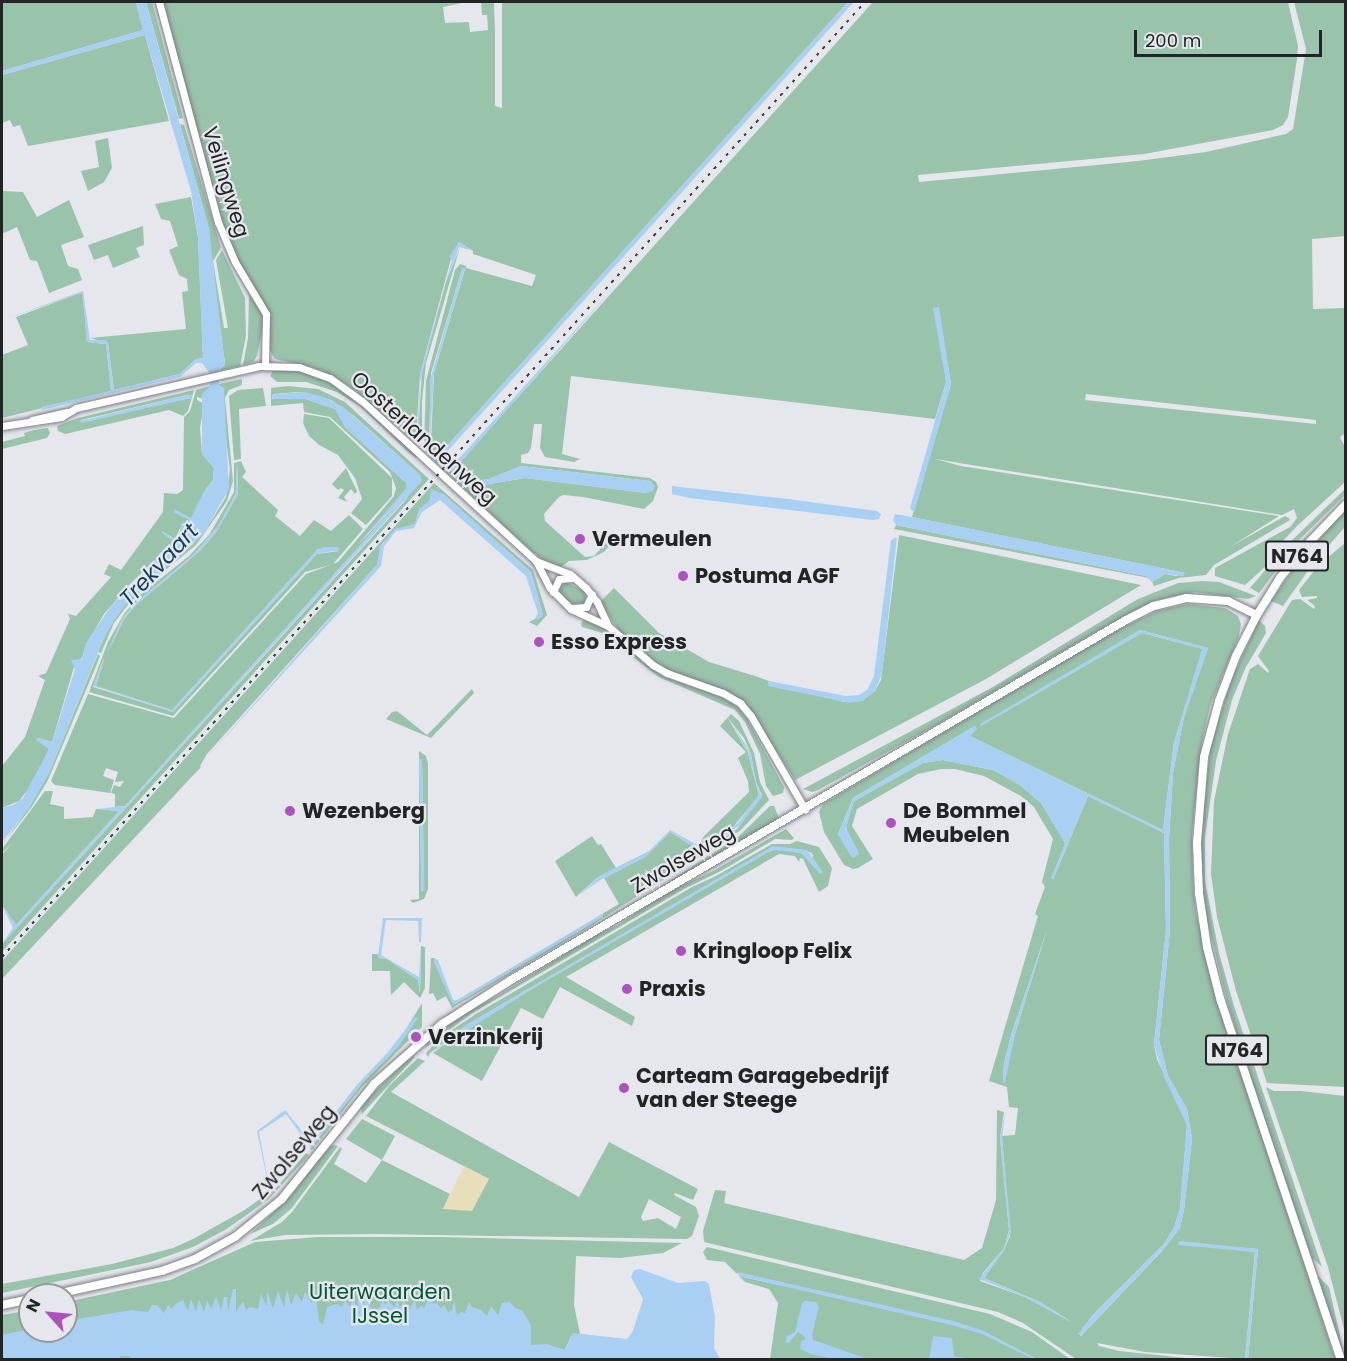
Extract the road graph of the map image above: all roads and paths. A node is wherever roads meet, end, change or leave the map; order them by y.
1 (159, 2) edge
2 (266, 365) junction
3 (2, 426) edge
4 (1346, 504) edge
5 (536, 561) junction
6 (576, 579) junction
7 (553, 592) junction
8 (592, 594) junction
9 (569, 608) junction
10 (1257, 615) junction
11 (608, 626) junction
12 (805, 809) junction
13 (78, 1289) edge
14 (18, 1302) edge
15 (2, 1305) edge
16 (1341, 1359) edge

1 - 2 street, Veilingweg
2 - 3 street, Oosterlandenweg
2 - 5 street, Oosterlandenweg
4 - 10 main road, N764
5 - 6 street, Oosterlandenweg
5 - 7 street, Oosterlandenweg
6 - 7 street
6 - 8 street, Oosterlandenweg
7 - 9 street, Oosterlandenweg
8 - 9 street
8 - 11 street, Oosterlandenweg
9 - 11 street, Oosterlandenweg
10 - 12 main road, Zwolseweg
10 - 16 main road, N764
11 - 12 street, Oosterlandenweg
12 - 13 main road, Zwolseweg
14 - 15 main road

